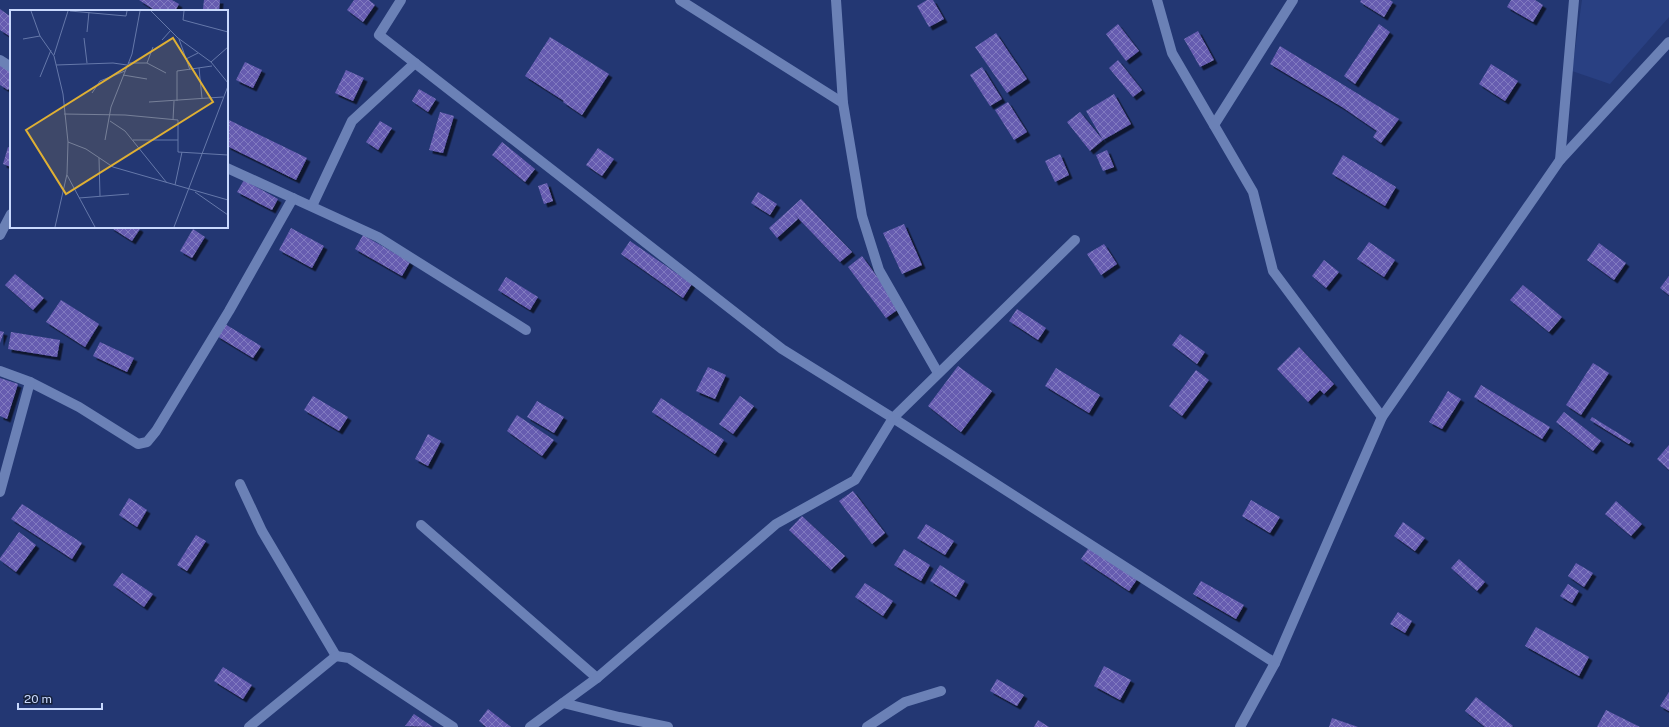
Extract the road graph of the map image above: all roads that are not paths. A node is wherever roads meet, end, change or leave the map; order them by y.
1 (401, 0) edge
2 (680, 0) edge
3 (836, 0) edge
4 (1157, 0) edge
5 (1293, 0) edge
6 (1574, 0) edge
7 (1669, 42) edge
8 (0, 60) edge
9 (415, 63) junction
10 (10, 66) edge
11 (843, 103) junction
12 (1214, 124) junction
13 (1560, 160) junction
14 (228, 168) edge
15 (293, 198) junction
16 (312, 206) junction
17 (10, 216) edge
18 (0, 235) edge
19 (1075, 240) dead end
20 (526, 330) dead end
21 (0, 371) edge
22 (938, 373) junction
23 (30, 382) junction
24 (1382, 416) junction
25 (893, 418) junction
26 (240, 484) dead end
27 (0, 490) edge
28 (421, 525) dead end
29 (336, 656) junction
30 (1275, 663) junction
31 (597, 678) junction
32 (941, 692) dead end
33 (563, 703) junction
34 (249, 727) edge
35 (453, 727) edge
36 (530, 727) edge
37 (668, 727) edge
38 (867, 727) edge
39 (1240, 727) edge

1 - 9 street
2 - 11 street
3 - 11 street
4 - 12 street
5 - 12 street
6 - 13 street
7 - 13 street
8 - 10 street
9 - 16 street
9 - 25 street
11 - 22 street
12 - 24 street
13 - 24 street
14 - 15 street
15 - 16 street
15 - 23 street
16 - 20 street
17 - 18 street
19 - 22 street
21 - 23 street
22 - 25 street
23 - 27 street
24 - 30 street
25 - 30 street
25 - 31 street
26 - 29 street
28 - 31 street
29 - 34 street
29 - 35 street
30 - 39 street
31 - 33 street
32 - 38 street
33 - 36 street
33 - 37 street

